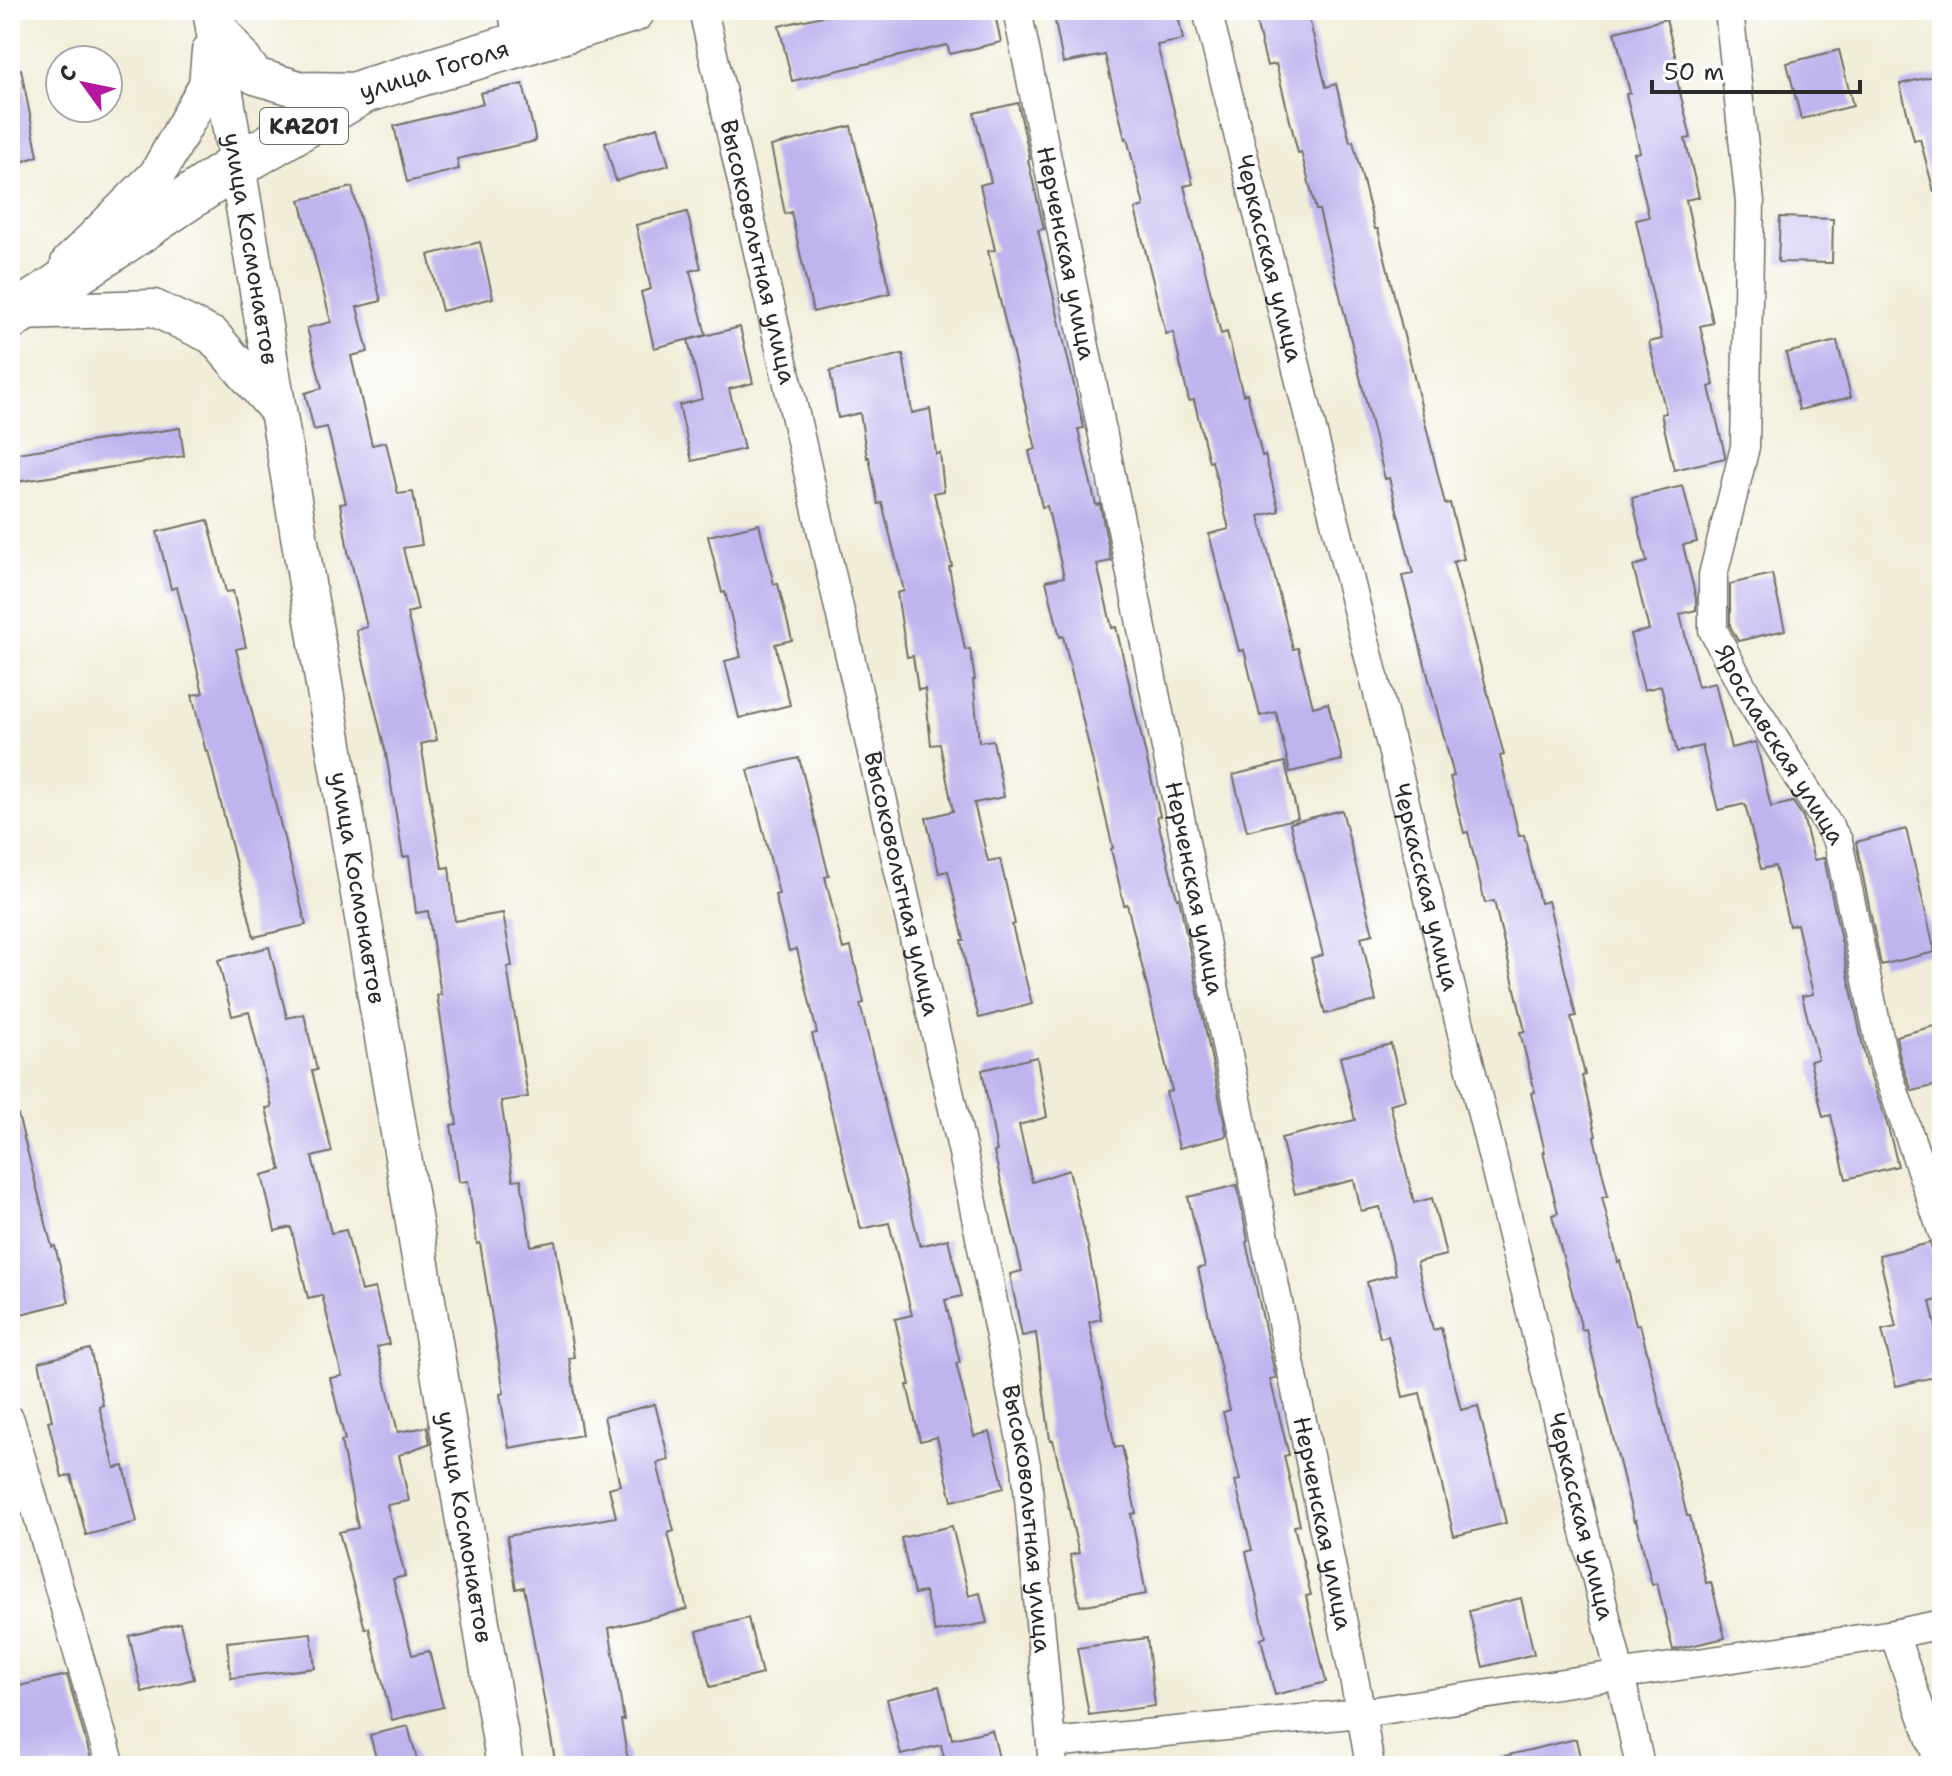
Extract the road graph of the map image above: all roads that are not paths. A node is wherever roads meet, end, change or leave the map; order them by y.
1 (633, 10) edge
2 (703, 10) edge
3 (1017, 10) edge
4 (1207, 10) edge
5 (1729, 10) edge
6 (211, 14) edge
7 (516, 27) edge
8 (364, 91) junction
9 (236, 166) junction
10 (15, 315) edge
11 (277, 410) junction
12 (1942, 1231) edge
13 (10, 1420) edge
14 (1942, 1624) edge
15 (1894, 1634) junction
16 (1620, 1674) junction
17 (1361, 1713) junction
18 (1053, 1754) edge
19 (111, 1766) edge
20 (505, 1766) edge
21 (1370, 1766) edge
22 (1640, 1766) edge
23 (1940, 1766) edge

1 - 7 highway, улица Гоголя / KАZ01
2 - 18 street, Высоковольтная улица
3 - 17 street, Нерченская улица
4 - 16 street, Черкасская улица
5 - 12 street, Ярославская улица
6 - 8 street
6 - 9 street, улица Космонавтов
6 - 10 street
7 - 8 highway, улица Гоголя / KАZ01
8 - 9 highway, улица Гоголя / KАZ01
9 - 10 highway, улица Гоголя / KАZ01
9 - 11 street, улица Космонавтов
10 - 11 street
11 - 20 street, улица Космонавтов
13 - 19 street
14 - 15 street
15 - 16 street
15 - 23 street
16 - 17 street
16 - 22 street, Черкасская улица
17 - 18 street
17 - 21 street, Нерченская улица

